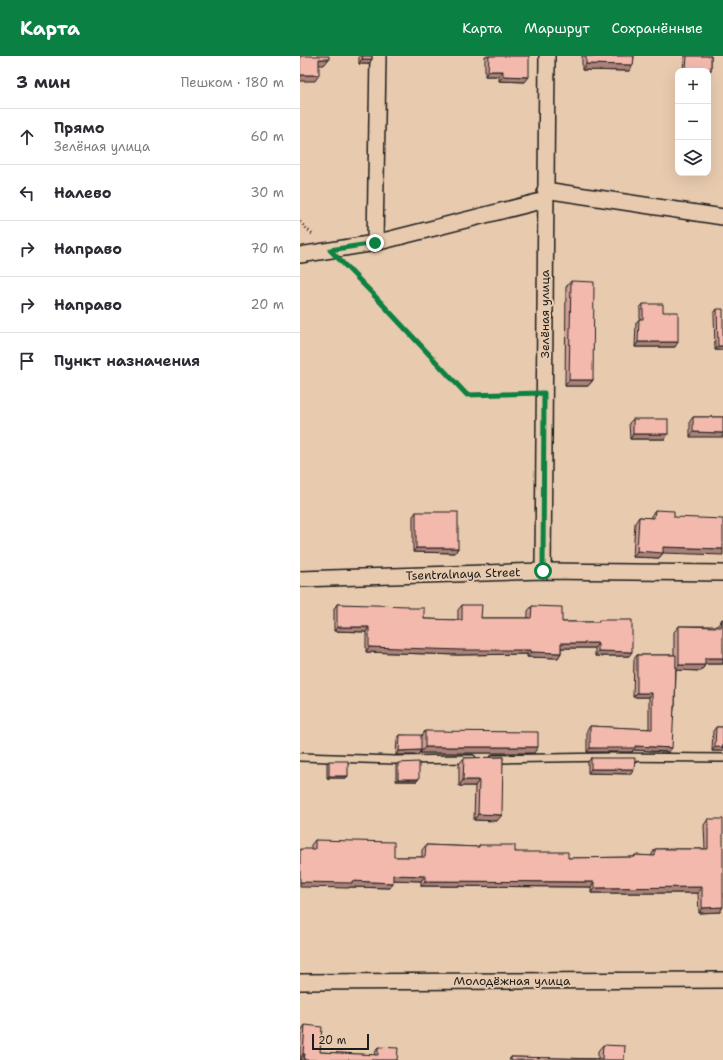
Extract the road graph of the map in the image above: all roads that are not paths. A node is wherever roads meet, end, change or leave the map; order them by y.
1 (378, 56) edge
2 (547, 56) edge
3 (545, 195) junction
4 (723, 217) edge
5 (375, 243) junction
6 (300, 255) edge
7 (543, 571) junction
8 (723, 573) edge
9 (300, 579) edge
10 (300, 757) edge
11 (723, 758) edge
12 (482, 759) edge
13 (490, 759) edge
14 (723, 980) edge
15 (300, 982) edge

1 - 5 street
2 - 3 street, Зелёная улица
3 - 4 street
3 - 5 street
3 - 7 street, Зелёная улица
5 - 6 street
7 - 8 street, Tsentralnaya Street
7 - 9 street, Tsentralnaya Street
10 - 12 lane
11 - 13 lane
14 - 15 street, Молодёжная улица

